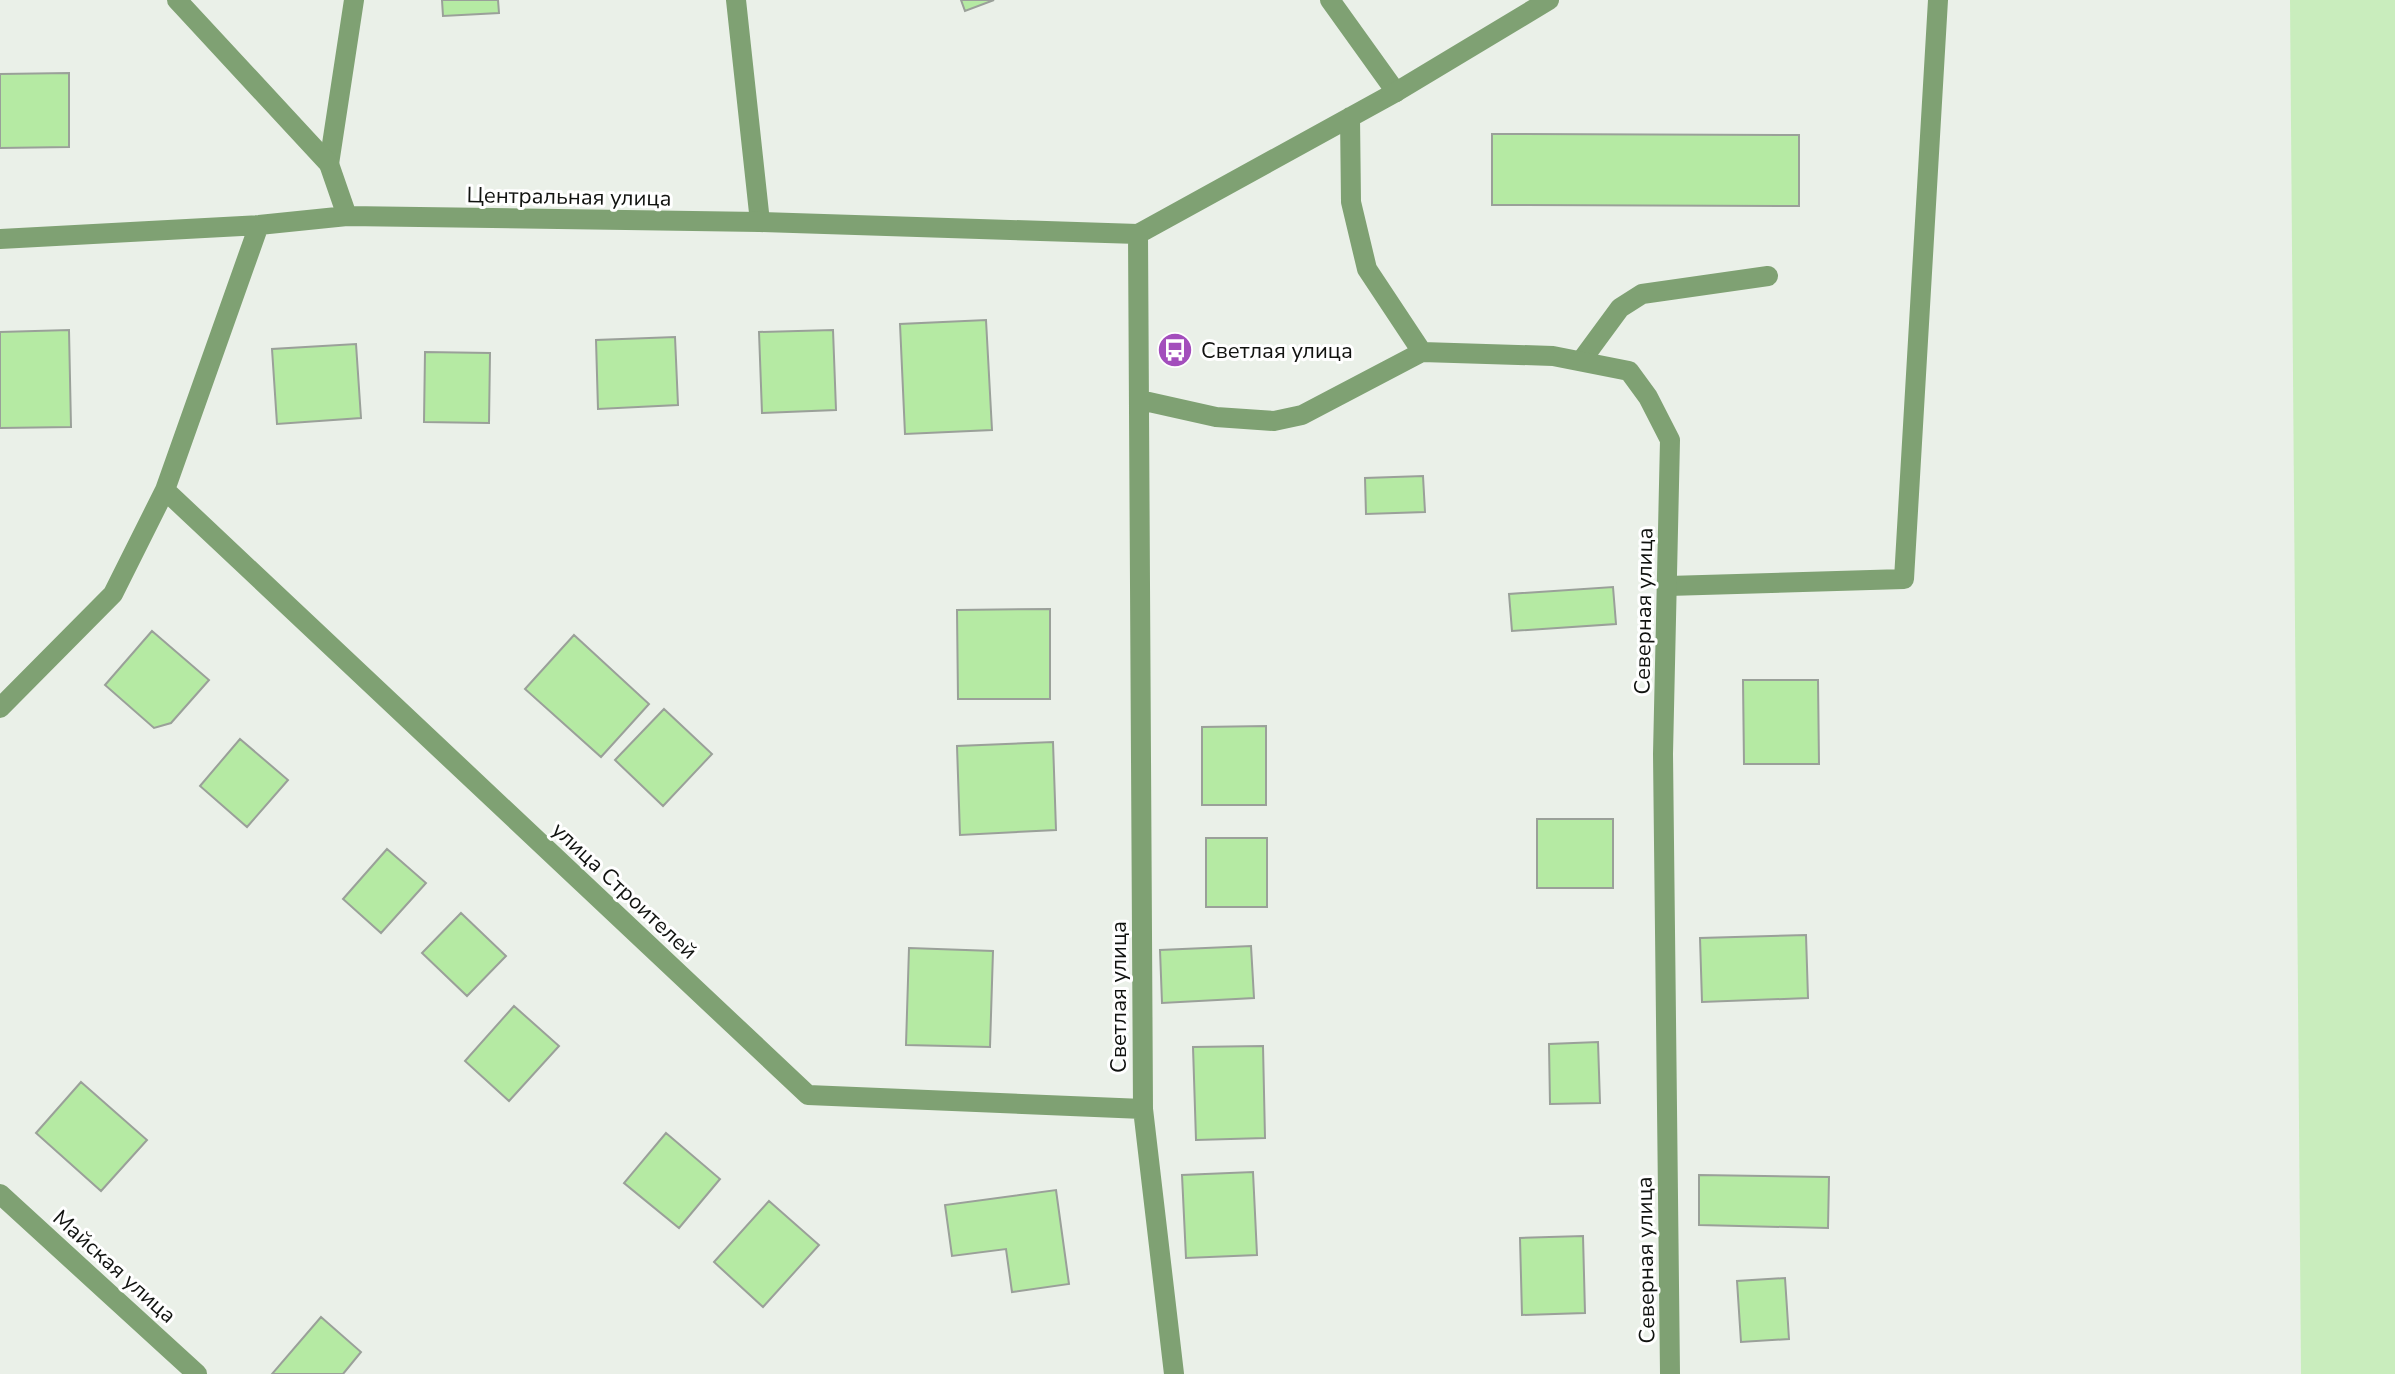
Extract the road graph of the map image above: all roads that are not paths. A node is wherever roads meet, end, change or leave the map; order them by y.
1 (177, 0) edge
2 (354, 0) edge
3 (736, 0) edge
4 (1330, 0) edge
5 (1549, 0) edge
6 (1938, 0) edge
7 (1396, 92) junction
8 (1350, 117) junction
9 (329, 164) junction
10 (347, 216) junction
11 (760, 222) junction
12 (259, 225) junction
13 (1138, 234) junction
14 (0, 239) edge
15 (1768, 276) dead end
16 (1422, 352) junction
17 (1581, 361) junction
18 (1140, 400) junction
19 (165, 490) junction
20 (1668, 586) junction
21 (0, 708) edge
22 (1143, 1109) junction
23 (0, 1194) edge
24 (197, 1374) edge
25 (1174, 1374) edge
26 (1670, 1374) edge

1 - 9 street
2 - 9 street
3 - 11 street
4 - 7 street
5 - 7 street
6 - 20 street
7 - 8 street
8 - 13 street
8 - 16 street
9 - 10 street
10 - 11 street, Центральная улица
10 - 12 street, Центральная улица
11 - 13 street, Центральная улица
12 - 14 street, Центральная улица
12 - 19 street
13 - 18 street, Светлая улица
15 - 17 street
16 - 17 street, Северная улица
16 - 18 street, Северная улица
17 - 20 street, Северная улица
18 - 22 street, Светлая улица
19 - 21 street
19 - 22 street, улица Строителей
20 - 26 street, Северная улица
22 - 25 street, Светлая улица
23 - 24 street, Майская улица

